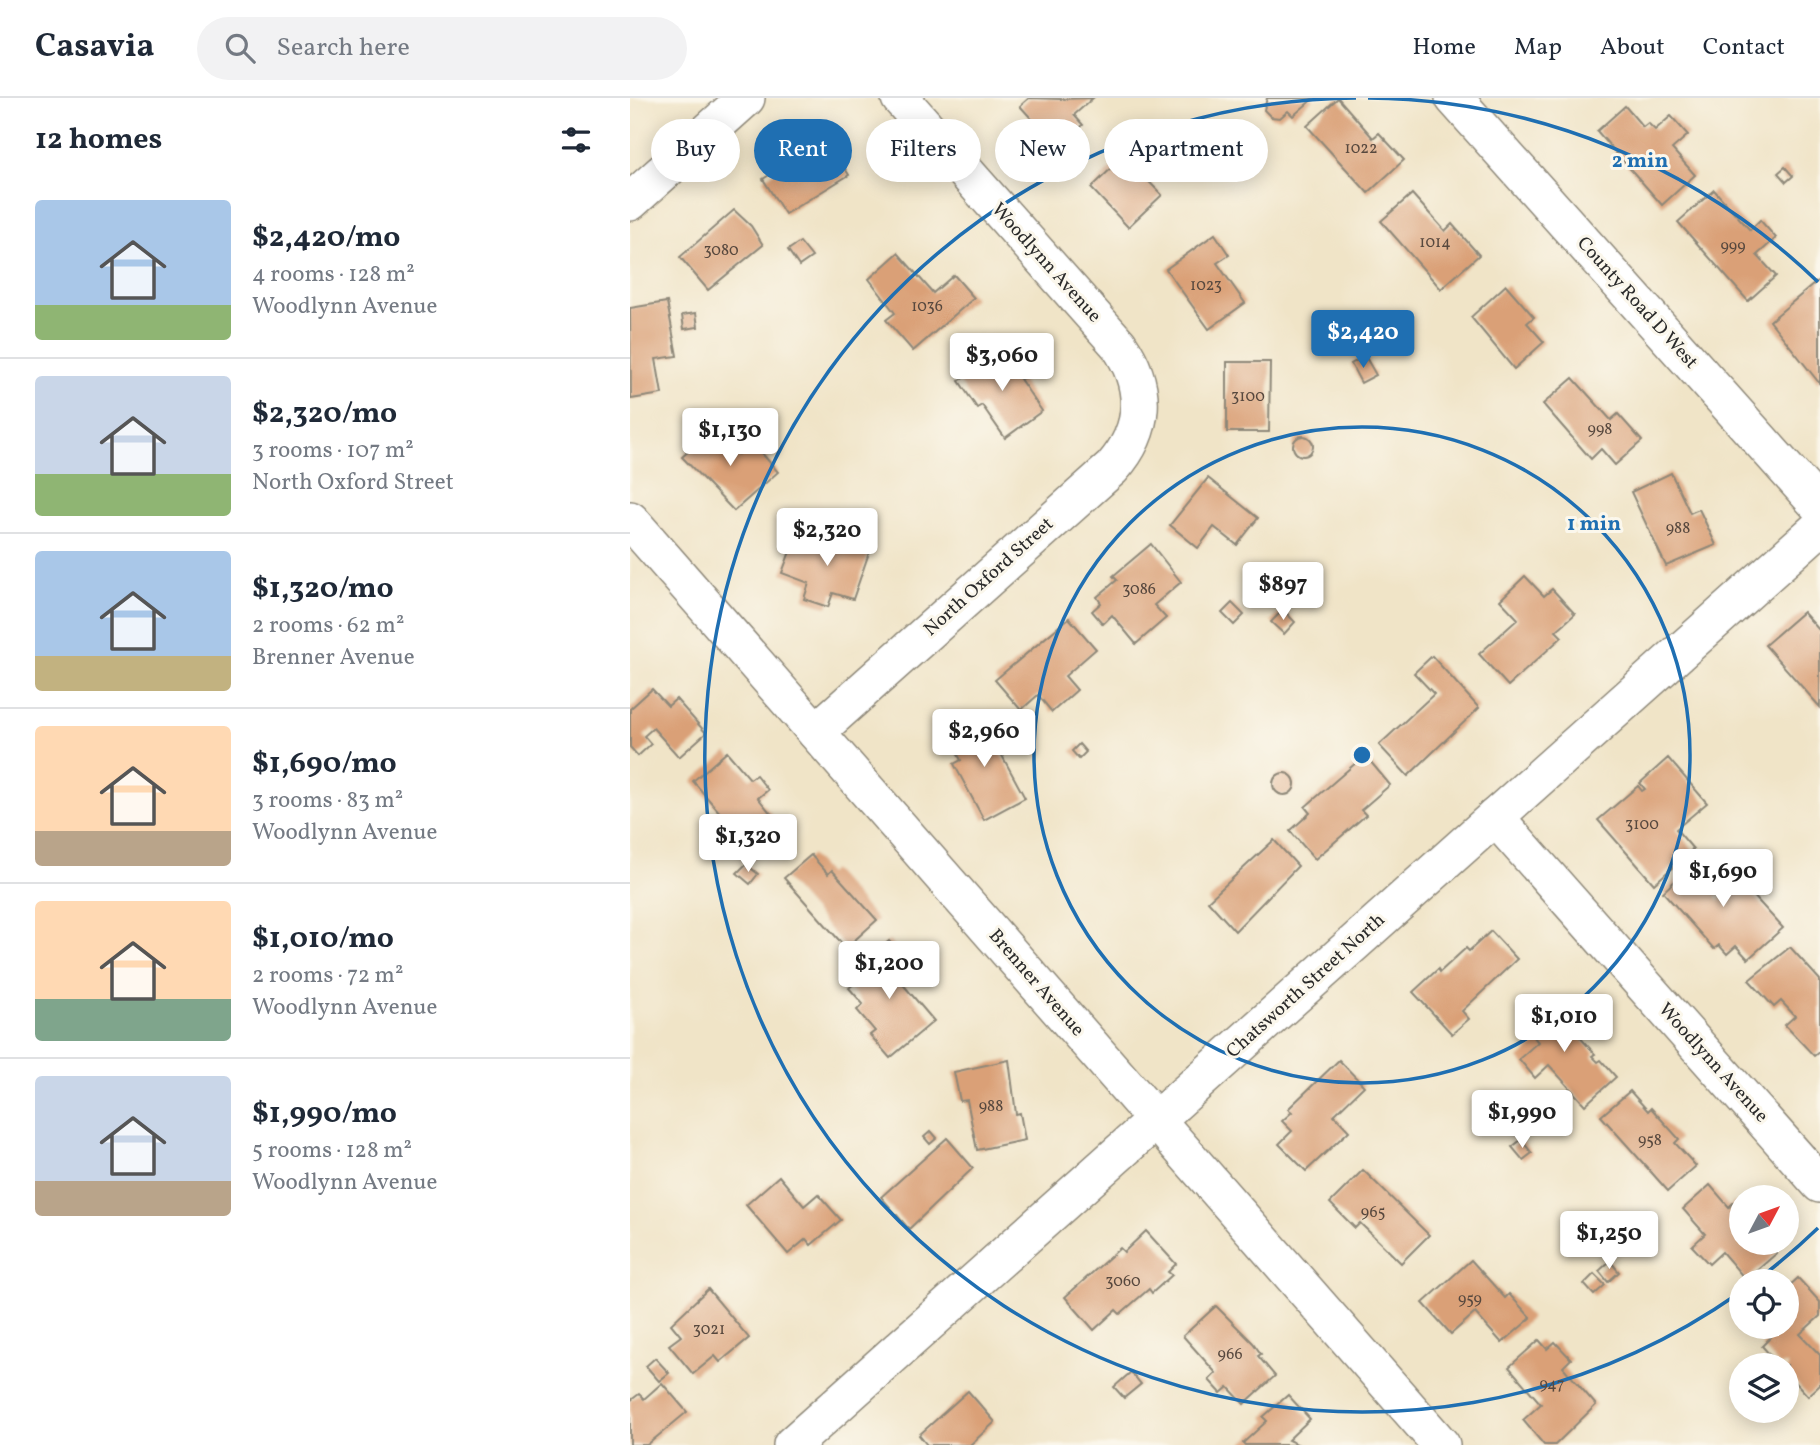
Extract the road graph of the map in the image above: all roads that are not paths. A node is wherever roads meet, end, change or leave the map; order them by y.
1 (746, 98) edge
2 (900, 98) edge
3 (1454, 98) edge
4 (630, 202) edge
5 (1141, 408) joint
6 (1820, 511) edge
7 (630, 520) edge
8 (816, 732) junction
9 (1495, 817) junction
10 (1156, 1120) junction
11 (1820, 1184) edge
12 (792, 1445) edge
13 (1441, 1445) edge

1 - 4 street
2 - 5 street, Woodlynn Avenue
3 - 6 street, County Road D West
5 - 8 street, North Oxford Street
6 - 9 street, Chatsworth Street North
7 - 8 street, Brenner Avenue
8 - 10 street, Brenner Avenue
9 - 10 street, Chatsworth Street North
9 - 11 street, Woodlynn Avenue
10 - 12 street, Chatsworth Street North
10 - 13 street, Brenner Avenue

